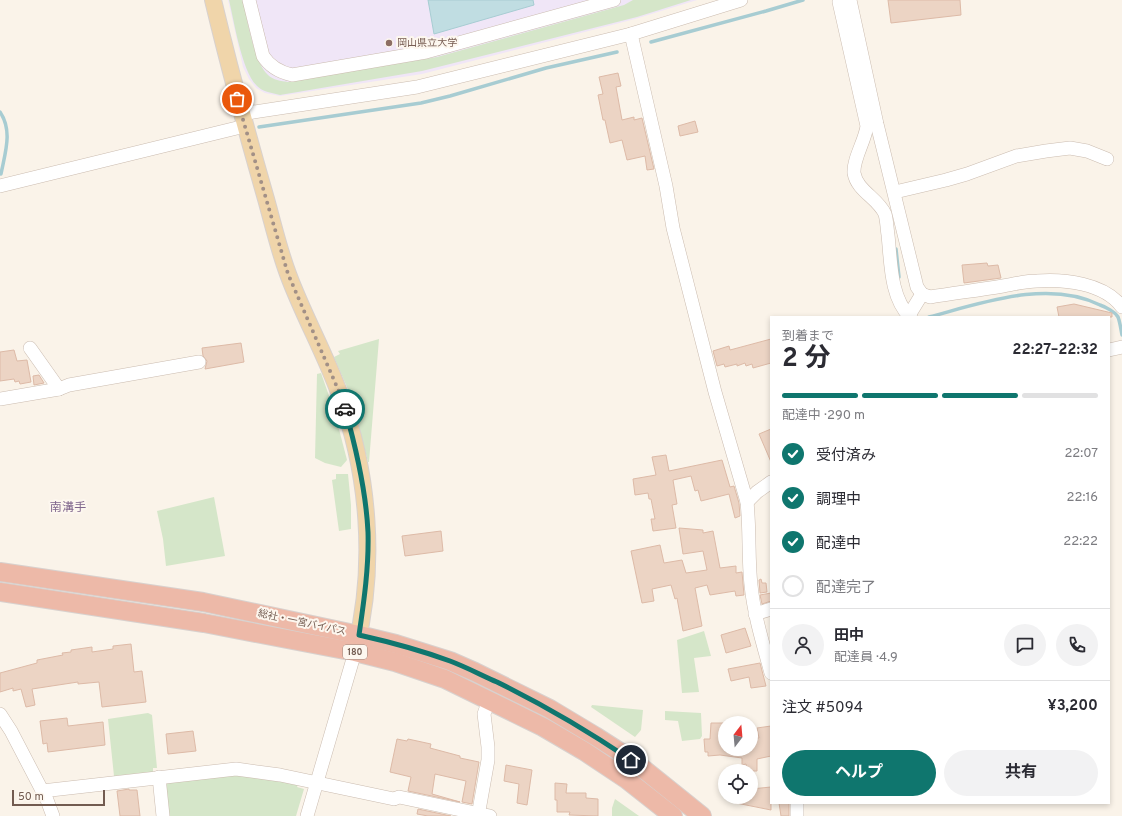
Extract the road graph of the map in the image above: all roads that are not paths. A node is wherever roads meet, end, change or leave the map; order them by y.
1 (213, 0) edge
2 (249, 0) edge
3 (614, 0) edge
4 (741, 0) edge
5 (842, 0) edge
6 (850, 0) edge
7 (631, 34) junction
8 (243, 120) junction
9 (871, 125) junction
10 (1107, 159) dead end
11 (0, 186) edge
12 (894, 192) junction
13 (922, 294) junction
14 (1122, 307) edge
15 (911, 314) edge
16 (1122, 347) edge
17 (30, 348) dead end
18 (1110, 350) edge
19 (198, 362) dead end
20 (59, 390) junction
21 (0, 399) edge
22 (770, 483) edge
23 (748, 502) junction
24 (0, 572) edge
25 (0, 592) edge
26 (770, 609) edge
27 (755, 614) junction
28 (357, 643) junction
29 (770, 668) edge
30 (489, 700) junction
31 (0, 714) edge
32 (159, 777) junction
33 (317, 783) junction
34 (42, 791) junction
35 (796, 804) edge
36 (482, 815) edge
37 (53, 816) edge
38 (163, 816) edge
39 (307, 816) edge
40 (673, 816) edge
41 (702, 816) edge
42 (798, 816) edge

1 - 8 main road
2 - 3 street
4 - 7 street
5 - 9 street
6 - 9 street
7 - 8 street
7 - 23 street
8 - 11 street
8 - 28 main road
9 - 12 street
9 - 15 street
10 - 12 street
12 - 13 street
13 - 14 street
13 - 15 street
16 - 18 street
17 - 20 street
19 - 20 street
20 - 21 street
22 - 23 street
23 - 27 street
24 - 28 highway, 総社・一宮バイパス / 180
25 - 28 highway, 総社・一宮バイパス / 180
26 - 27 street
27 - 29 street
28 - 30 highway, 総社・一宮バイパス / 180
28 - 33 street
28 - 41 highway, 総社・一宮バイパス / 180
30 - 36 street
30 - 40 highway, 総社・一宮バイパス / 180
31 - 34 street
32 - 33 street
32 - 34 street
32 - 38 street
33 - 36 street
33 - 39 street
34 - 37 street
35 - 42 street

